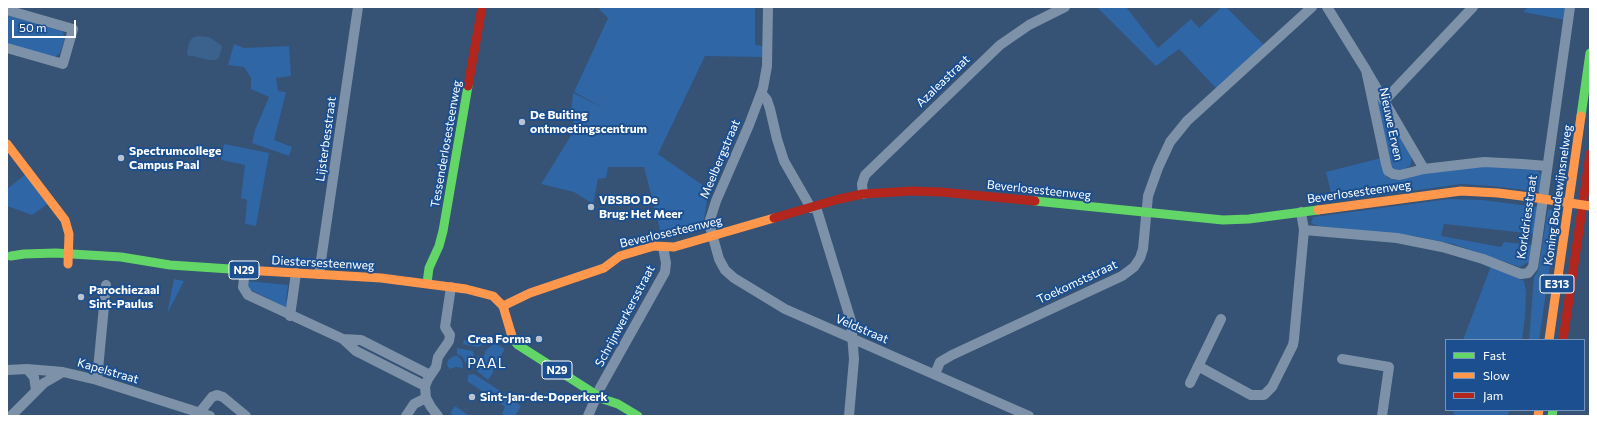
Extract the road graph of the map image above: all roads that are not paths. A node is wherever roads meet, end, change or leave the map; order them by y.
1 (358, 7) edge
2 (482, 7) edge
3 (768, 7) edge
4 (1064, 7) edge
5 (1312, 7) edge
6 (1327, 7) edge
7 (1473, 7) edge
8 (1570, 7) edge
9 (7, 10) edge
10 (7, 48) edge
11 (1590, 53) edge
12 (1366, 70) junction
13 (762, 94) junction
14 (1384, 101) junction
15 (7, 144) edge
16 (1590, 154) edge
17 (1547, 166) junction
18 (1424, 169) junction
19 (863, 194) junction
20 (1590, 206) edge
21 (813, 207) junction
22 (1301, 212) junction
23 (1147, 213) junction
24 (1304, 230) junction
25 (712, 236) junction
26 (663, 246) junction
27 (9, 256) edge
28 (71, 261) junction
29 (170, 265) junction
30 (115, 266) dead end
31 (245, 270) junction
32 (296, 273) junction
33 (319, 274) junction
34 (427, 283) junction
35 (106, 285) dead end
36 (451, 287) junction
37 (503, 306) junction
38 (290, 316) junction
39 (1221, 319) dead end
40 (854, 339) junction
41 (1549, 339) edge
42 (1563, 339) edge
43 (1342, 359) dead end
44 (1198, 366) junction
45 (27, 369) junction
46 (7, 370) edge
47 (63, 372) junction
48 (935, 374) junction
49 (98, 380) junction
50 (428, 380) junction
51 (1190, 382) dead end
52 (36, 390) junction
53 (600, 397) junction
54 (426, 398) junction
55 (200, 412) junction
56 (11, 416) edge
57 (210, 416) edge
58 (246, 416) edge
59 (406, 416) edge
60 (438, 416) edge
61 (588, 416) edge
62 (620, 416) edge
63 (638, 416) edge
64 (849, 416) edge
65 (1029, 416) edge
66 (1382, 416) edge

1 - 33 street, Lijsterbesstraat
2 - 34 main road, Tessenderlosesteenweg
3 - 13 street, Meelbergstraat
4 - 19 street, Azaleastraat
5 - 23 street, Toekomststraat
6 - 12 street, Nieuwe Erven
7 - 14 street
8 - 17 street, Korkdriesstraat
9 - 10 street
11 - 41 main road, Koning Boudewijnsnelweg / E313
12 - 14 street, Nieuwe Erven
12 - 18 street, Nieuwe Erven
13 - 21 street
13 - 25 street, Meelbergstraat
14 - 18 street, Nieuwe Erven
15 - 28 main road
16 - 42 main road, E313
17 - 18 street, Nieuwe Erven
17 - 24 street, Korkdriesstraat
19 - 21 main road, Beverlosesteenweg
19 - 23 main road, Beverlosesteenweg
20 - 22 main road, Beverlosesteenweg, bridge
21 - 25 main road, Beverlosesteenweg
21 - 40 street
22 - 23 main road, Beverlosesteenweg
22 - 24 street
23 - 48 street, Toekomststraat
24 - 44 street
25 - 26 main road, Beverlosesteenweg
25 - 40 street, Veldstraat
26 - 37 main road, Beverlosesteenweg
26 - 53 street, Schrijnwerkersstraat
27 - 28 main road, Diestersesteenweg / N29
27 - 28 main road, Diestersesteenweg / N29
28 - 29 main road, Diestersesteenweg / N29
29 - 30 main road, Diestersesteenweg / N29
29 - 31 main road, Diestersesteenweg / N29
31 - 32 main road, Diestersesteenweg / N29
31 - 38 street
32 - 33 main road, Diestersesteenweg / N29
32 - 38 street
33 - 34 main road, Diestersesteenweg / N29
34 - 36 main road, Diestersesteenweg / N29
35 - 49 street
36 - 37 main road, N29
36 - 50 street
37 - 53 main road, N29
38 - 50 street
39 - 44 street
40 - 48 street, Veldstraat
40 - 64 street
43 - 66 street
44 - 51 street
45 - 46 street, Kapelstraat
45 - 47 street, Kapelstraat
45 - 52 street
47 - 49 street, Kapelstraat
47 - 52 street
48 - 65 street, Veldstraat
49 - 55 street, Kapelstraat
50 - 54 street
52 - 56 street
53 - 61 street, Schrijnwerkersstraat
53 - 62 main road, N29
53 - 63 main road, N29
54 - 59 street
54 - 60 street
55 - 57 street, Kapelstraat
55 - 58 street

